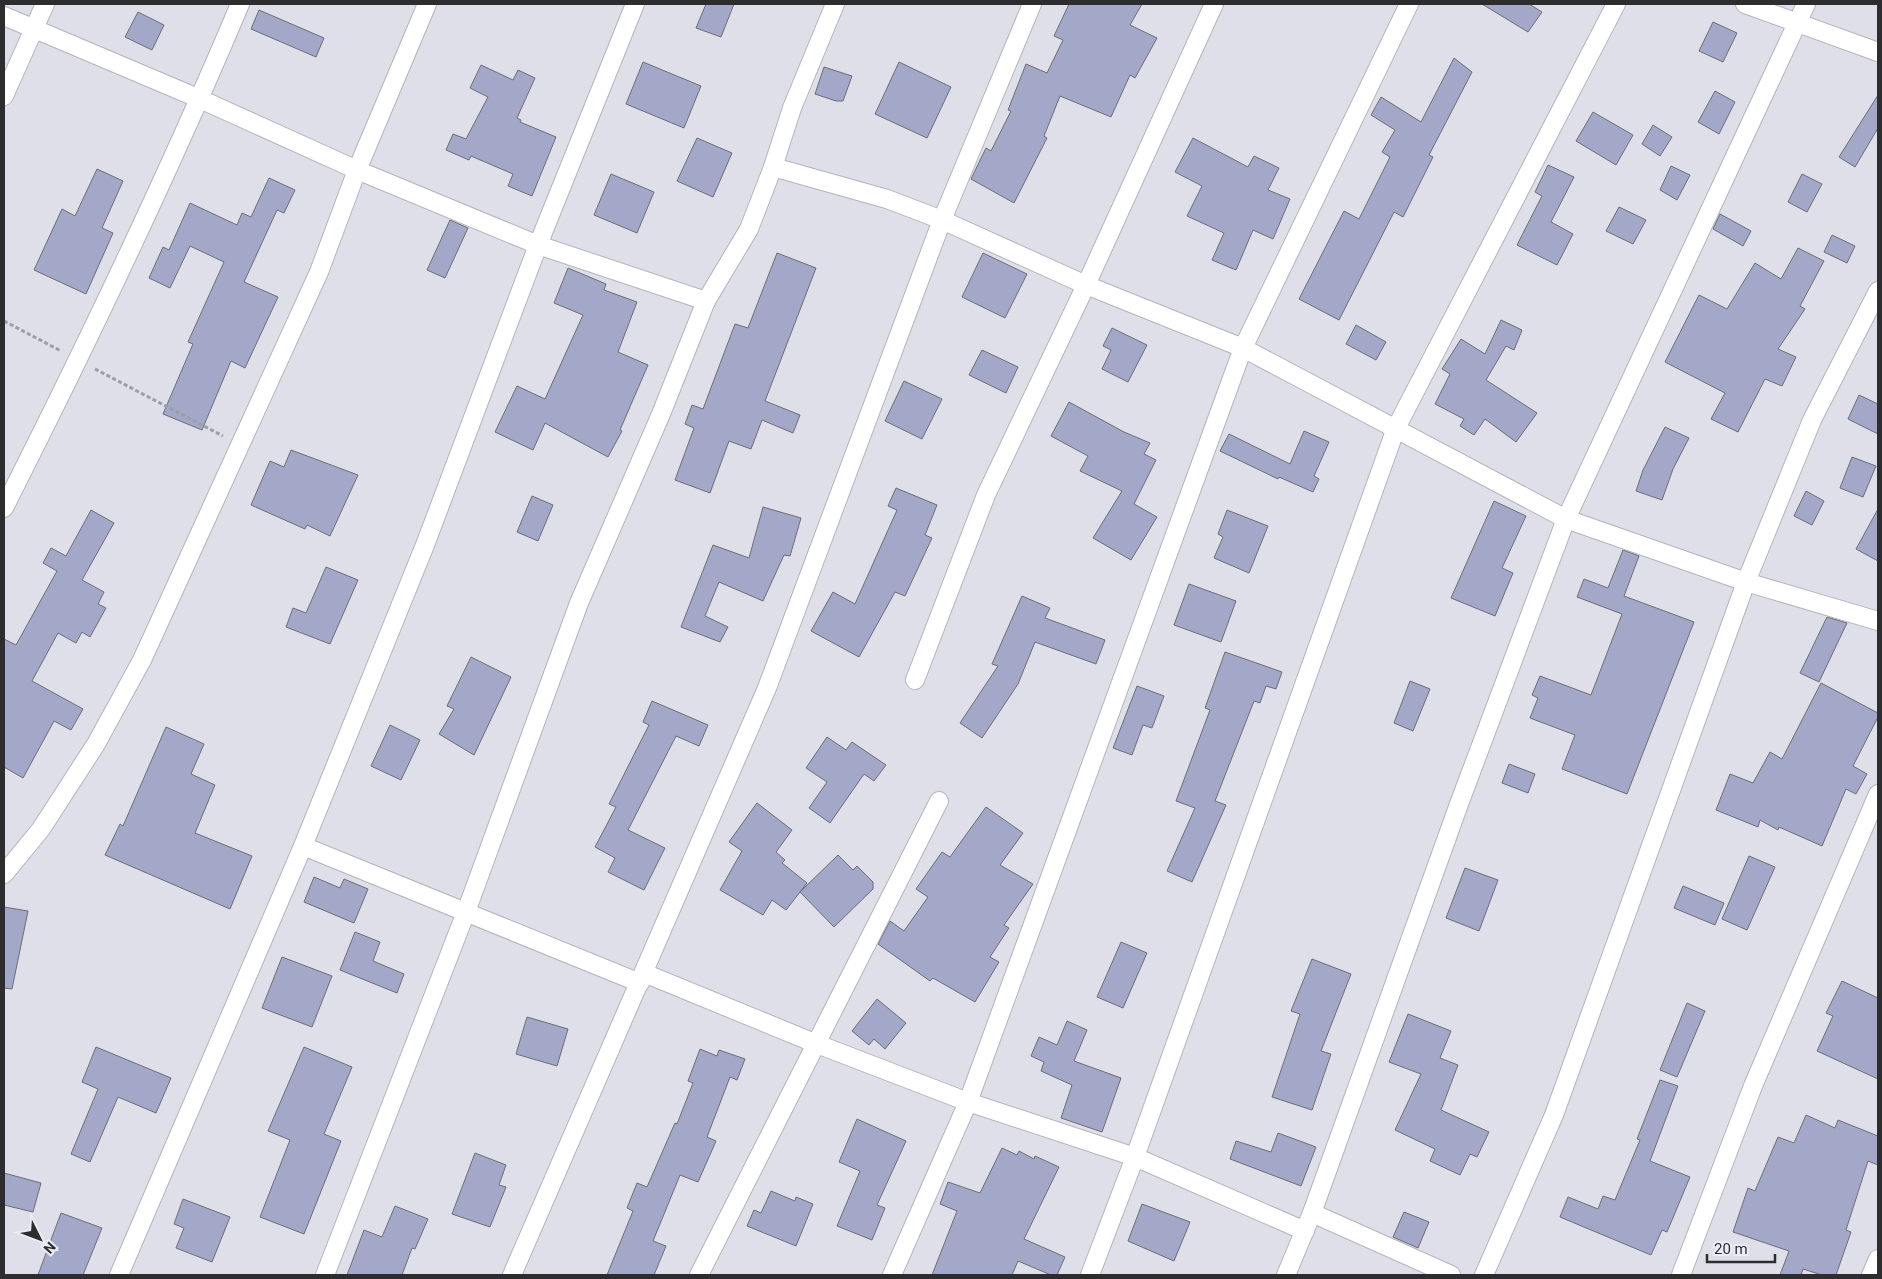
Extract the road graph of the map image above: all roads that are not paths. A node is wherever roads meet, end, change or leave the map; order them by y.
1 (45, 4) edge
2 (240, 4) edge
3 (427, 4) edge
4 (635, 4) edge
5 (835, 4) edge
6 (1032, 4) edge
7 (1214, 4) edge
8 (1409, 4) edge
9 (1616, 4) edge
10 (1745, 4) edge
11 (1806, 4) edge
12 (4, 16) edge
13 (1797, 24) junction
14 (35, 30) junction
15 (1878, 52) edge
16 (4, 96) edge
17 (200, 99) junction
18 (773, 167) junction
19 (356, 170) junction
20 (942, 220) junction
21 (538, 245) junction
22 (1086, 284) junction
23 (1878, 291) edge
24 (706, 301) junction
25 (1243, 348) junction
26 (1396, 428) junction
27 (4, 508) edge
28 (1566, 519) junction
29 (1746, 582) junction
30 (1878, 622) edge
31 (915, 680) dead end
32 (1878, 794) edge
33 (939, 801) dead end
34 (303, 846) junction
35 (4, 874) edge
36 (466, 912) junction
37 (642, 978) junction
38 (817, 1044) junction
39 (968, 1102) junction
40 (1136, 1156) junction
41 (1312, 1213) junction
42 (1305, 1231) junction
43 (1878, 1259) edge
44 (119, 1275) edge
45 (325, 1275) edge
46 (512, 1275) edge
47 (699, 1275) edge
48 (892, 1275) edge
49 (1090, 1275) edge
50 (1286, 1275) edge
51 (1452, 1275) edge
52 (1484, 1275) edge
53 (1681, 1275) edge
54 (1871, 1275) edge

1 - 14 street
2 - 17 street
3 - 19 street
4 - 21 street
5 - 18 street
6 - 20 street
7 - 22 street
8 - 25 street
9 - 26 street
10 - 13 street
11 - 13 street
12 - 14 street
13 - 15 street
13 - 28 street
14 - 16 street
14 - 17 street
17 - 19 street
17 - 27 street
18 - 20 street
18 - 24 street
19 - 21 street
19 - 35 street
20 - 22 street
20 - 37 street
21 - 24 street
21 - 34 street
22 - 25 street
22 - 31 street
23 - 29 street
24 - 36 street
25 - 26 street
25 - 39 street
26 - 28 street
26 - 40 street
28 - 29 street
28 - 41 street
29 - 30 street
29 - 52 street
32 - 53 street
33 - 38 street
34 - 36 street
34 - 44 street
36 - 37 street
36 - 45 street
37 - 38 street
37 - 46 street
38 - 39 street
38 - 47 street
39 - 40 street
39 - 48 street
40 - 42 street
40 - 49 street
41 - 42 street
41 - 51 street
42 - 50 street
43 - 54 street

